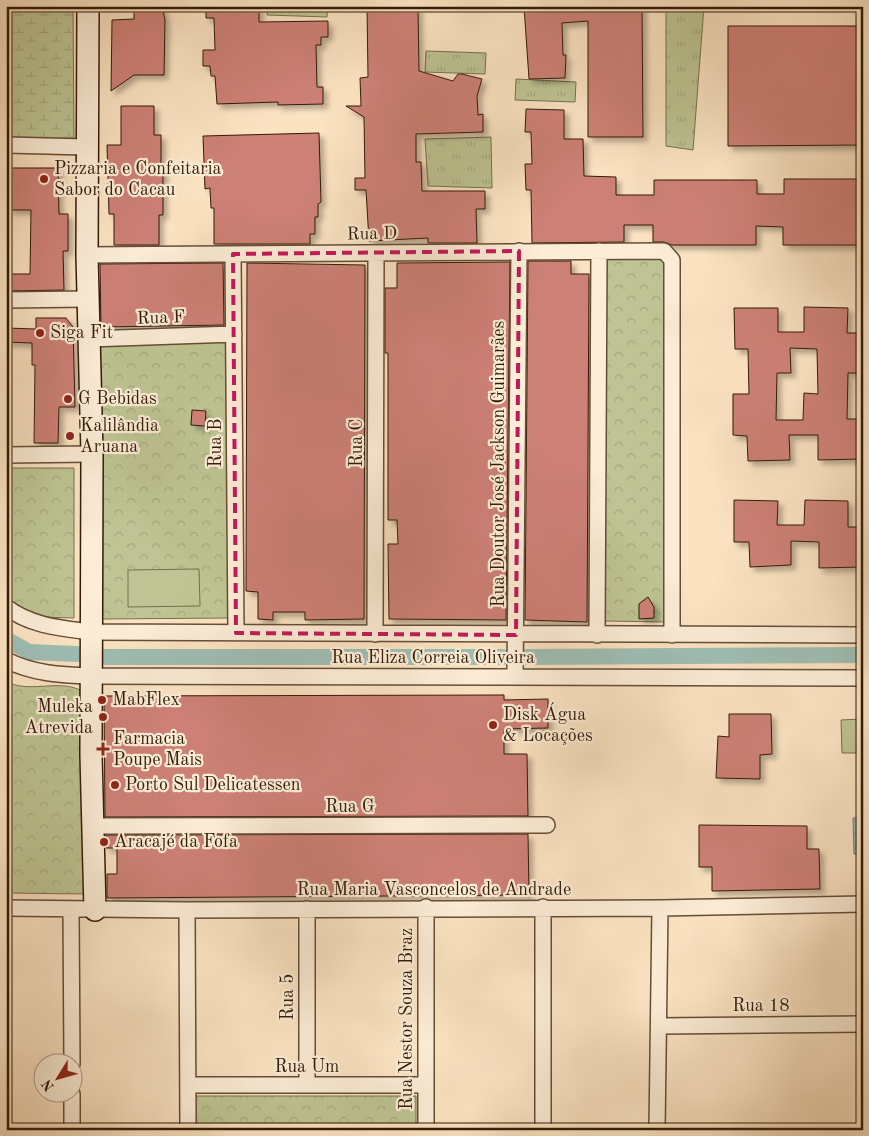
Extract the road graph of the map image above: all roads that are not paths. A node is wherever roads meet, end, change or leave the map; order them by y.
1 (88, 6) edge
2 (6, 145) edge
3 (86, 147) junction
4 (599, 250) junction
5 (519, 251) junction
6 (376, 253) junction
7 (233, 254) junction
8 (87, 255) junction
9 (88, 299) junction
10 (6, 300) edge
11 (234, 334) junction
12 (89, 339) junction
13 (92, 454) junction
14 (6, 455) edge
15 (6, 606) edge
16 (91, 632) junction
17 (236, 633) junction
18 (375, 634) junction
19 (516, 635) junction
20 (597, 635) junction
21 (672, 635) junction
22 (863, 635) edge
23 (6, 660) edge
24 (91, 676) junction
25 (514, 677) junction
26 (863, 678) edge
27 (547, 825) dead end
28 (93, 826) junction
29 (863, 904) edge
30 (543, 907) junction
31 (6, 908) edge
32 (426, 908) junction
33 (660, 908) junction
34 (307, 909) junction
35 (72, 910) junction
36 (95, 910) junction
37 (187, 910) junction
38 (863, 1024) edge
39 (659, 1026) junction
40 (72, 1054) edge
41 (426, 1085) junction
42 (188, 1086) junction
43 (307, 1086) junction
44 (72, 1104) edge
45 (72, 1130) edge
46 (188, 1130) edge
47 (426, 1130) edge
48 (543, 1130) edge
49 (657, 1130) edge

1 - 3 street
2 - 3 street
3 - 8 street
4 - 5 street, Rua D
4 - 20 street
4 - 21 street, Rua D
5 - 6 street, Rua D
5 - 19 street, Rua Doutor José Jackson Guimarães
6 - 7 street, Rua D
6 - 18 street, Rua C
7 - 8 street, Rua D
7 - 11 street, Rua B
8 - 9 street
9 - 10 street
9 - 12 street
11 - 12 street, Rua F
11 - 17 street, Rua B
12 - 13 street
13 - 14 street
13 - 16 street
15 - 16 street, Rua Eliza Correia Oliveira
16 - 17 street, Rua Eliza Correia Oliveira
16 - 24 street
17 - 18 street, Rua Eliza Correia Oliveira
18 - 19 street, Rua Eliza Correia Oliveira
19 - 20 street, Rua Eliza Correia Oliveira
19 - 25 street, Rua Doutor José Jackson Guimarães
20 - 21 street, Rua Eliza Correia Oliveira
21 - 22 street, Rua Eliza Correia Oliveira
23 - 24 street, Rua Eliza Correia Oliveira
24 - 25 street, Rua Eliza Correia Oliveira
24 - 28 street
25 - 26 street, Rua Eliza Correia Oliveira
27 - 28 street, Rua G
28 - 36 street
29 - 33 street, Rua Maria Vasconcelos de Andrade
30 - 32 street, Rua Maria Vasconcelos de Andrade
30 - 33 street, Rua Maria Vasconcelos de Andrade
30 - 48 street
31 - 35 street, Rua Maria Vasconcelos de Andrade
32 - 34 street, Rua Maria Vasconcelos de Andrade
32 - 41 street, Rua Nestor Souza Braz
33 - 39 street
34 - 37 street, Rua Maria Vasconcelos de Andrade
34 - 43 street, Rua 5
35 - 36 street, Rua Maria Vasconcelos de Andrade
35 - 40 street
36 - 37 street, Rua Maria Vasconcelos de Andrade
37 - 42 street
38 - 39 street, Rua 18
39 - 49 street
41 - 43 street, Rua Um
41 - 47 street, Rua Nestor Souza Braz
42 - 43 street, Rua Um
42 - 46 street
44 - 45 street

